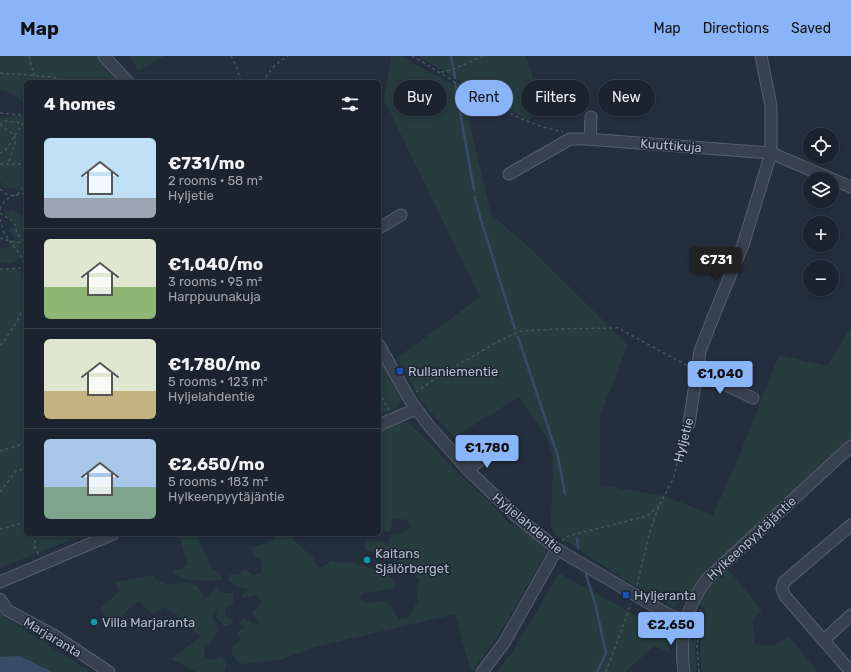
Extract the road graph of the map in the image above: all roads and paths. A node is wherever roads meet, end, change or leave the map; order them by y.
1 (29, 56) edge
2 (104, 56) edge
3 (231, 56) edge
4 (288, 56) edge
5 (412, 56) edge
6 (484, 56) edge
7 (761, 56) edge
8 (440, 72) junction
9 (0, 73) edge
10 (33, 75) junction
11 (35, 80) edge
12 (59, 80) edge
13 (126, 80) edge
14 (241, 80) edge
15 (264, 80) edge
16 (0, 113) edge
17 (591, 117) dead end
18 (24, 119) edge
19 (23, 122) joint
20 (0, 125) edge
21 (567, 135) junction
22 (14, 136) junction
23 (590, 139) junction
24 (0, 153) edge
25 (771, 153) junction
26 (0, 164) edge
27 (8, 164) junction
28 (24, 164) edge
29 (509, 174) dead end
30 (24, 185) edge
31 (851, 187) edge
32 (0, 189) edge
33 (24, 193) edge
34 (13, 196) junction
35 (0, 209) edge
36 (0, 213) edge
37 (401, 215) dead end
38 (0, 219) edge
39 (381, 227) edge
40 (0, 238) edge
41 (10, 241) junction
42 (24, 242) edge
43 (24, 243) edge
44 (24, 263) edge
45 (0, 268) edge
46 (24, 268) edge
47 (24, 308) edge
48 (0, 345) edge
49 (381, 349) edge
50 (697, 371) junction
51 (413, 395) dead end
52 (381, 396) edge
53 (753, 398) dead end
54 (416, 409) junction
55 (392, 420) junction
56 (381, 424) edge
57 (689, 424) joint
58 (24, 444) edge
59 (851, 446) edge
60 (0, 451) edge
61 (491, 451) dead end
62 (24, 466) edge
63 (468, 470) junction
64 (0, 492) edge
65 (659, 506) junction
66 (24, 523) edge
67 (851, 525) edge
68 (0, 530) edge
69 (35, 536) edge
70 (108, 536) edge
71 (559, 546) junction
72 (41, 559) dead end
73 (0, 582) edge
74 (637, 587) dead end
75 (0, 599) edge
76 (633, 599) dead end
77 (692, 604) junction
78 (851, 615) edge
79 (686, 621) junction
80 (824, 640) junction
81 (109, 672) edge
82 (482, 672) edge
83 (606, 672) edge
84 (684, 672) edge
85 (698, 672) edge
86 (851, 672) edge

1 - 10 path
2 - 13 street
3 - 14 path
4 - 15 path
5 - 8 path
6 - 8 path
7 - 25 street, Hyljetie
8 - 21 path
9 - 10 path
10 - 11 path
10 - 12 path
16 - 18 path
17 - 23 street
19 - 20 path
19 - 22 path
20 - 22 path
21 - 23 street, Kuuttikuja
21 - 29 street
22 - 24 path
22 - 27 path
23 - 25 street, Kuuttikuja
25 - 31 street, Kuuttikuja
25 - 50 street, Hyljetie
26 - 27 path
27 - 28 path
30 - 34 path
32 - 34 path
33 - 34 path
34 - 35 path
36 - 42 path
37 - 39 street
38 - 41 path
40 - 41 path
41 - 43 path
41 - 44 path
45 - 46 path
47 - 48 path
49 - 54 street, Hyljelahdentie
50 - 51 path
50 - 53 street
50 - 57 street, Hyljetie
52 - 55 path
54 - 55 street
54 - 63 street, Hyljelahdentie
55 - 56 street
57 - 65 path, Hyljetie
58 - 60 path
59 - 77 street, Hylkeenpyytäjäntie
61 - 63 street
62 - 64 path
63 - 71 street, Hyljelahdentie
65 - 71 path
65 - 74 path, Hyljetie
66 - 68 path
67 - 80 street
69 - 72 path
70 - 73 street
71 - 79 street, Hyljelahdentie
71 - 82 street
75 - 81 street, Marjaranta
76 - 83 path
77 - 79 street, Hylkeenpyytäjäntie
77 - 85 path
78 - 80 street
79 - 84 street, Hylkeenpyytäjäntie
80 - 86 street

